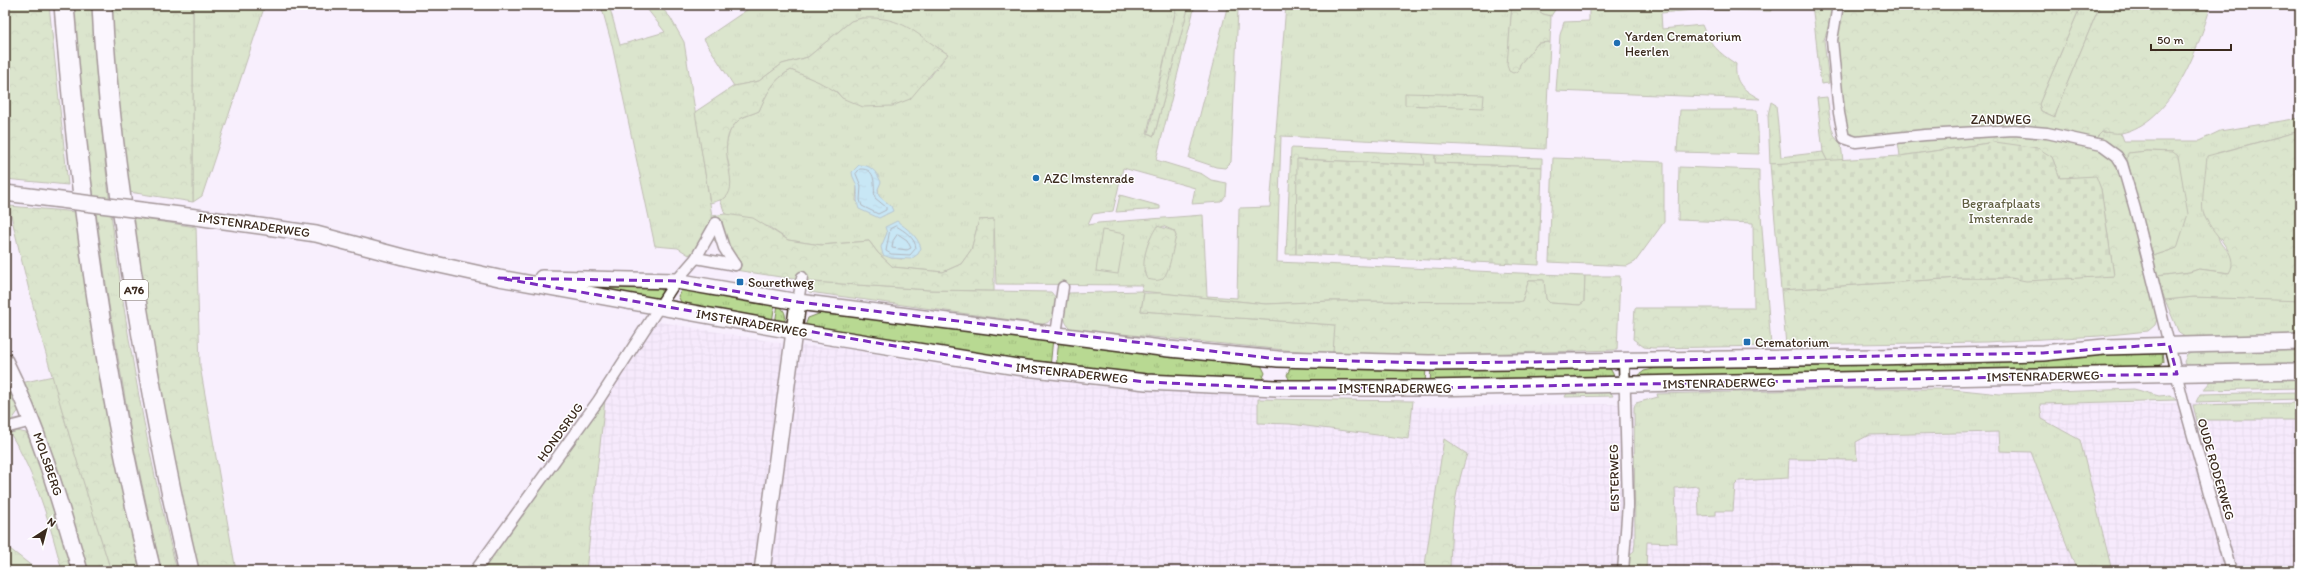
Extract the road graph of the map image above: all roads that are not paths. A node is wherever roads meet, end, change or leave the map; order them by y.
1 (64, 5) edge
2 (102, 5) edge
3 (1838, 5) edge
4 (5, 193) edge
5 (696, 258) junction
6 (802, 277) dead end
7 (499, 278) junction
8 (676, 281) junction
9 (1063, 287) dead end
10 (798, 302) junction
11 (662, 306) junction
12 (793, 331) junction
13 (1056, 334) junction
14 (2300, 342) edge
15 (2169, 344) junction
16 (5, 361) edge
17 (1624, 361) junction
18 (2300, 371) edge
19 (2177, 374) junction
20 (1624, 384) junction
21 (32, 420) junction
22 (5, 428) edge
23 (80, 571) edge
24 (151, 571) edge
25 (190, 571) edge
26 (475, 571) edge
27 (762, 571) edge
28 (1623, 571) edge
29 (2230, 571) edge

1 - 24 highway
2 - 25 highway, A76
3 - 15 street, ZANDWEG
4 - 7 street, IMSTENRADERWEG, bridge
5 - 5 street, HONDSRUG
5 - 8 street, HONDSRUG
6 - 10 street
7 - 8 street, IMSTENRADERWEG
7 - 11 street, IMSTENRADERWEG
8 - 10 street, IMSTENRADERWEG
8 - 11 street, HONDSRUG
9 - 13 street
10 - 12 street
10 - 13 street, IMSTENRADERWEG
11 - 12 street, IMSTENRADERWEG
11 - 26 street, HONDSRUG
12 - 20 street, IMSTENRADERWEG
12 - 27 street
13 - 17 street, IMSTENRADERWEG
14 - 15 street, IMSTENRADERWEG
15 - 17 street, IMSTENRADERWEG
15 - 19 street, OUDE RODERWEG
16 - 21 street, MOLSBERG
17 - 20 street, EISTERWEG
18 - 19 street, IMSTENRADERWEG
19 - 20 street, IMSTENRADERWEG
19 - 29 street, OUDE RODERWEG
20 - 28 street, EISTERWEG
21 - 22 street
21 - 23 street, MOLSBERG

